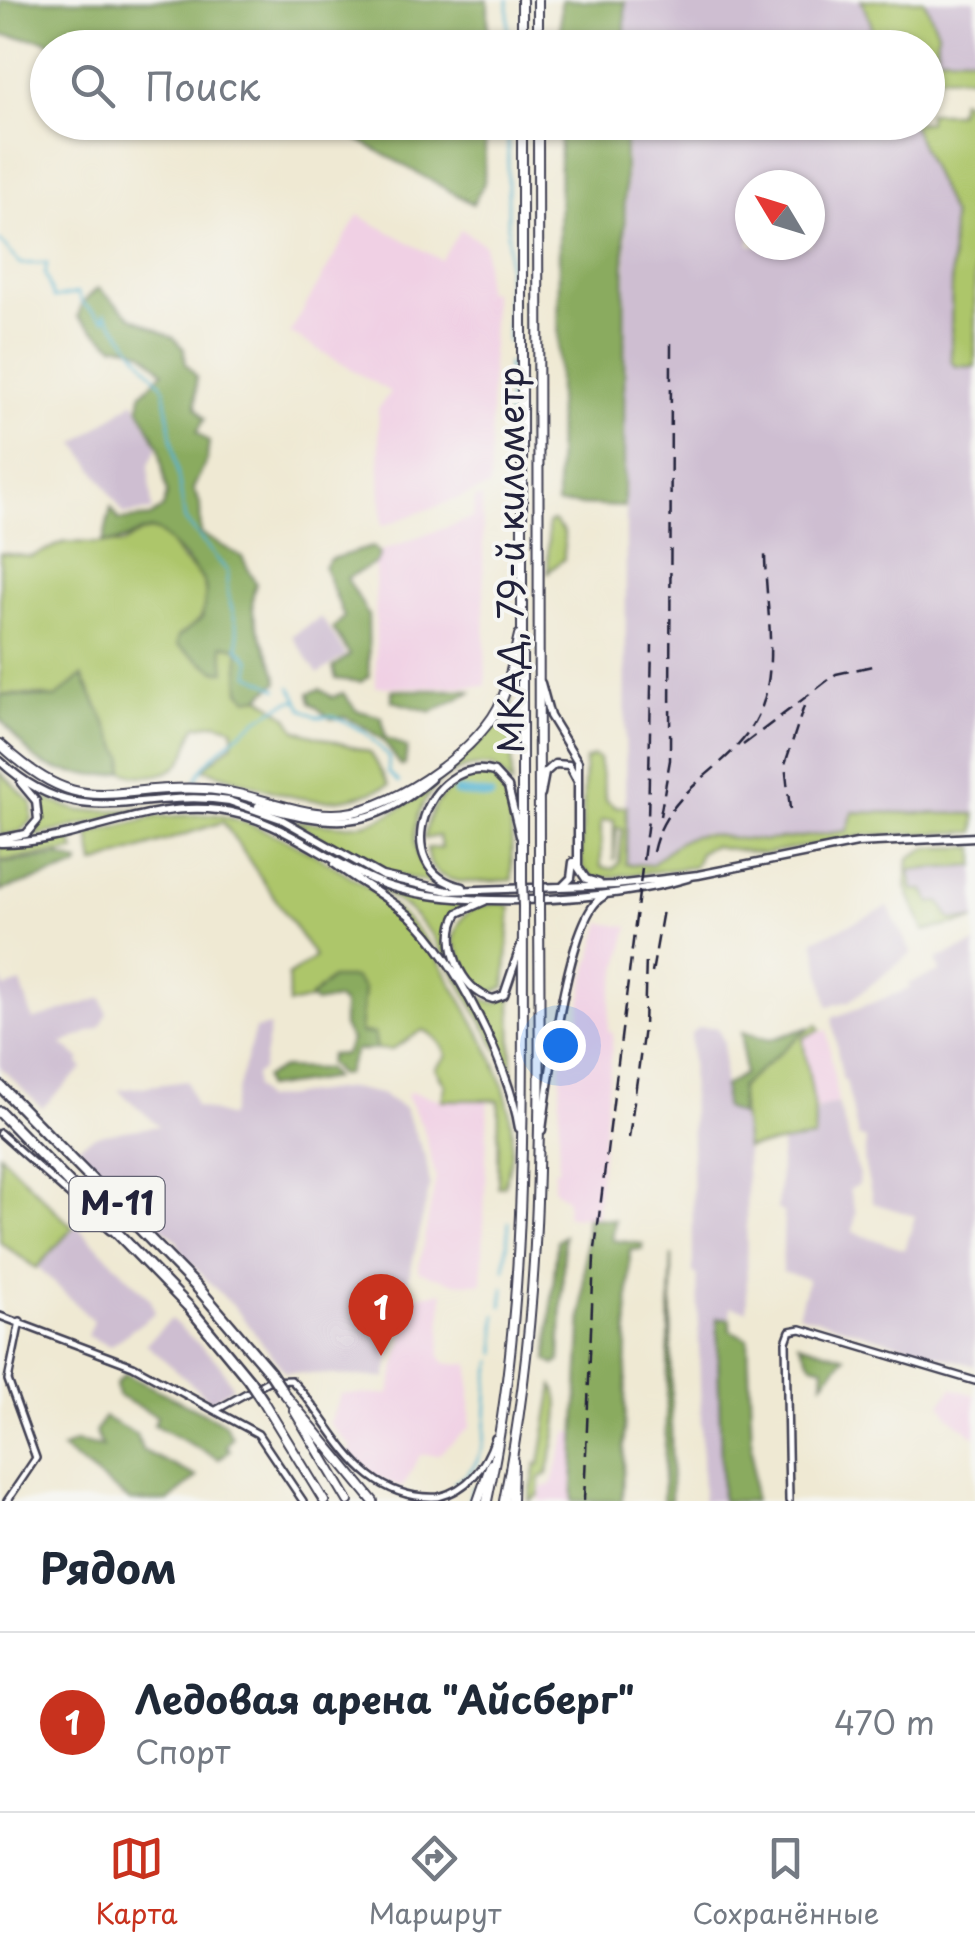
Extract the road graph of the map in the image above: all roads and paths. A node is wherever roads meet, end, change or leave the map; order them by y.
1 (522, 0) edge
2 (538, 0) edge
3 (522, 30) edge
4 (538, 30) edge
5 (522, 140) edge
6 (538, 140) edge
7 (522, 620) junction
8 (539, 678) junction
9 (0, 744) edge
10 (451, 758) junction
11 (3, 764) edge
12 (540, 800) junction
13 (230, 801) junction
14 (975, 837) edge
15 (0, 841) edge
16 (314, 848) junction
17 (522, 850) junction
18 (698, 875) junction
19 (616, 885) junction
20 (552, 889) junction
21 (474, 890) junction
22 (609, 894) junction
23 (500, 898) junction
24 (522, 939) junction
25 (0, 1085) edge
26 (0, 1112) edge
27 (0, 1133) edge
28 (540, 1146) junction
29 (523, 1150) junction
30 (129, 1246) junction
31 (0, 1316) edge
32 (20, 1320) junction
33 (975, 1381) edge
34 (283, 1392) junction
35 (263, 1401) joint
36 (216, 1410) junction
37 (503, 1414) junction
38 (498, 1446) junction
39 (514, 1454) junction
40 (8, 1501) edge
41 (303, 1501) edge
42 (324, 1501) edge
43 (348, 1501) edge
44 (374, 1501) edge
45 (478, 1501) edge
46 (486, 1501) edge
47 (504, 1501) edge
48 (512, 1501) edge
49 (788, 1501) edge

1 - 3 main road
2 - 4 main road
5 - 7 main road, МКАД, 79-й километр
6 - 8 main road, МКАД, 79-й километр
7 - 10 main road
7 - 17 main road, МКАД, 79-й километр
8 - 12 main road, МКАД, 79-й километр
8 - 19 main road
9 - 10 main road
10 - 13 main road
11 - 13 main road
11 - 15 main road
12 - 20 main road
12 - 28 main road, МКАД, 79-й километр, bridge
13 - 21 main road
14 - 18 main road
15 - 16 main road
16 - 23 main road
16 - 29 main road
17 - 21 main road
17 - 24 main road, МКАД, 79-й километр, bridge
18 - 19 main road
18 - 22 main road
19 - 20 main road
20 - 21 main road
22 - 23 main road
22 - 28 main road
23 - 24 main road
24 - 29 main road, МКАД, 79-й километр
25 - 34 highway, М-11, bridge
26 - 30 highway, М-11
27 - 30 street
28 - 39 main road, МКАД, 79-й километр
29 - 37 main road, МКАД, 79-й километр
30 - 35 highway, М-11, bridge
31 - 32 street
32 - 36 street
32 - 40 street
33 - 49 street
34 - 43 main road, М-11
34 - 44 main road, М-11
35 - 42 main road, М-11
36 - 37 street
36 - 41 street
37 - 38 main road, МКАД, 79-й километр
38 - 45 main road
38 - 46 main road
39 - 47 main road
39 - 48 main road

